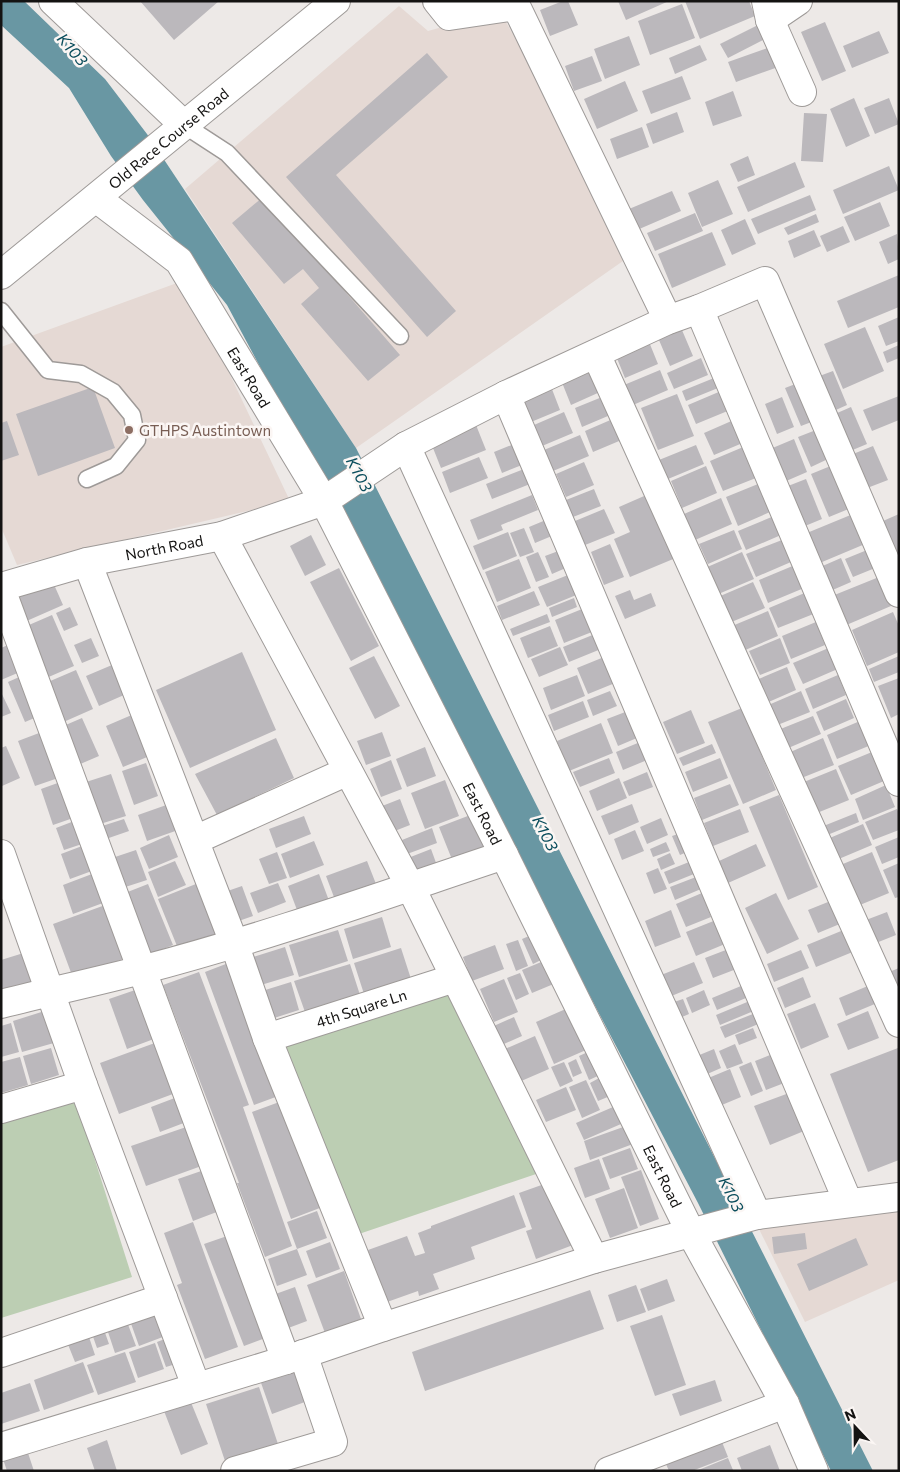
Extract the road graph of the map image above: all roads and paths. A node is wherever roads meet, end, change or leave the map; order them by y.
1 (53, 1) edge
2 (336, 1) edge
3 (437, 1) edge
4 (798, 1) edge
5 (768, 11) edge
6 (802, 92) dead end
7 (184, 125) junction
8 (96, 198) junction
9 (1, 275) edge
10 (699, 309) junction
11 (1, 311) edge
12 (668, 320) junction
13 (400, 336) dead end
14 (596, 354) junction
15 (506, 395) junction
16 (406, 446) junction
17 (87, 480) dead end
18 (324, 502) junction
19 (222, 536) junction
20 (87, 562) junction
21 (1, 588) edge
22 (899, 593) edge
23 (348, 771) junction
24 (899, 782) edge
25 (195, 840) junction
26 (1, 854) edge
27 (504, 855) junction
28 (410, 886) junction
29 (9, 898) edge
30 (234, 943) junction
31 (141, 970) junction
32 (456, 978) junction
33 (50, 991) junction
34 (1, 1004) edge
35 (899, 1023) edge
36 (267, 1038) junction
37 (83, 1085) junction
38 (1, 1109) edge
39 (899, 1196) edge
40 (848, 1202) junction
41 (753, 1216) junction
42 (699, 1230) junction
43 (594, 1259) junction
44 (163, 1298) junction
45 (383, 1327) junction
46 (1, 1353) edge
47 (295, 1357) junction
48 (196, 1386) junction
49 (785, 1404) junction
50 (1, 1447) edge
51 (235, 1471) edge
52 (609, 1471) edge
53 (814, 1471) edge

1 - 7 street
2 - 7 street, Old Race Course Road
3 - 12 street
4 - 5 street
5 - 6 street
7 - 8 street, Old Race Course Road
7 - 13 lane
8 - 9 street, Old Race Course Road
8 - 18 street, East Road
10 - 12 street, North Road
10 - 22 street, North Road
10 - 24 street
11 - 17 lane
12 - 14 street, North Road
14 - 15 street, North Road
14 - 35 street
15 - 16 street, North Road
15 - 40 street
16 - 18 street, North Road
16 - 41 street
18 - 19 street, North Road
18 - 27 street, East Road
19 - 20 street, North Road
19 - 23 street
20 - 21 street, North Road
20 - 25 street
21 - 31 street
23 - 25 street
23 - 28 street
25 - 30 street
26 - 29 street
27 - 28 street
27 - 42 street, East Road
28 - 30 street
28 - 32 street
29 - 33 street
30 - 31 street
30 - 36 street
31 - 33 street
31 - 47 street
32 - 36 street, 4th Square Ln
32 - 43 street
33 - 34 street
33 - 37 street
36 - 45 street
37 - 38 street
37 - 44 street
39 - 40 street
40 - 41 street
41 - 42 street
42 - 43 street
42 - 49 street, East Road
43 - 45 street
44 - 46 street
44 - 48 street
45 - 47 street
47 - 48 street
47 - 51 street
48 - 50 street
49 - 52 street
49 - 53 street, East Road

